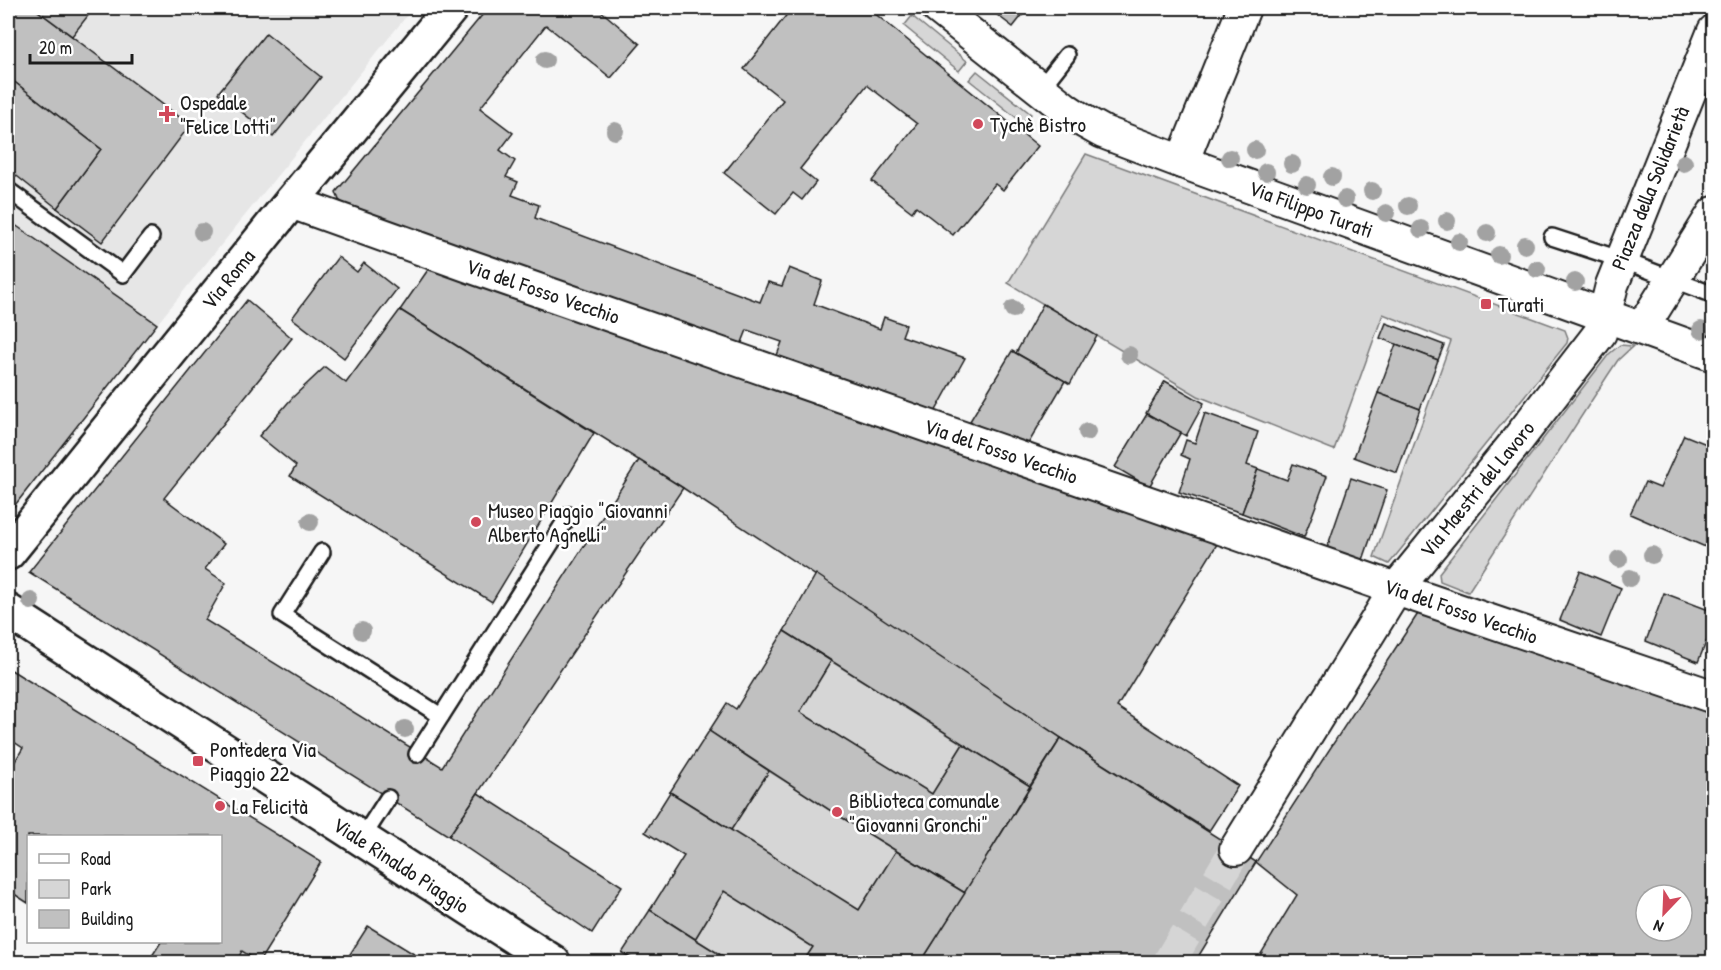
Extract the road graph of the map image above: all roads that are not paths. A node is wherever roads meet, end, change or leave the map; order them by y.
1 (451, 8) edge
2 (938, 8) edge
3 (1244, 8) edge
4 (1713, 31) edge
5 (1067, 55) dead end
6 (1041, 88) junction
7 (1182, 162) junction
8 (8, 190) edge
9 (291, 202) junction
10 (1713, 213) edge
11 (151, 237) dead end
12 (1552, 237) dead end
13 (1622, 260) junction
14 (1672, 279) junction
15 (1713, 294) edge
16 (1604, 314) junction
17 (1642, 328) junction
18 (1713, 355) edge
19 (569, 515) dead end
20 (322, 552) dead end
21 (8, 553) edge
22 (1396, 589) junction
23 (8, 611) edge
24 (1713, 697) edge
25 (441, 716) junction
26 (417, 754) dead end
27 (388, 798) dead end
28 (361, 840) junction
29 (1236, 849) tunnel mouth
30 (554, 963) edge

1 - 9 street, Via Roma
2 - 6 street, Via Filippo Turati
3 - 7 street
4 - 13 street, Piazza della Solidarietà
5 - 6 lane
6 - 7 street, Via Filippo Turati
7 - 16 street, Via Filippo Turati
8 - 11 lane
9 - 21 street, Via Roma
9 - 22 street, Via del Fosso Vecchio
10 - 14 street
12 - 13 lane
13 - 14 lane
13 - 16 street, Piazza della Solidarietà
14 - 15 lane
14 - 17 street
16 - 17 street, Via Filippo Turati
16 - 22 street, Via Maestri del Lavoro
17 - 18 street, Via Filippo Turati
19 - 25 lane
20 - 25 lane
22 - 24 street, Via del Fosso Vecchio
22 - 29 street, Via Maestri del Lavoro
23 - 28 street, Viale Rinaldo Piaggio
25 - 26 lane
27 - 28 lane
28 - 30 street, Viale Rinaldo Piaggio

